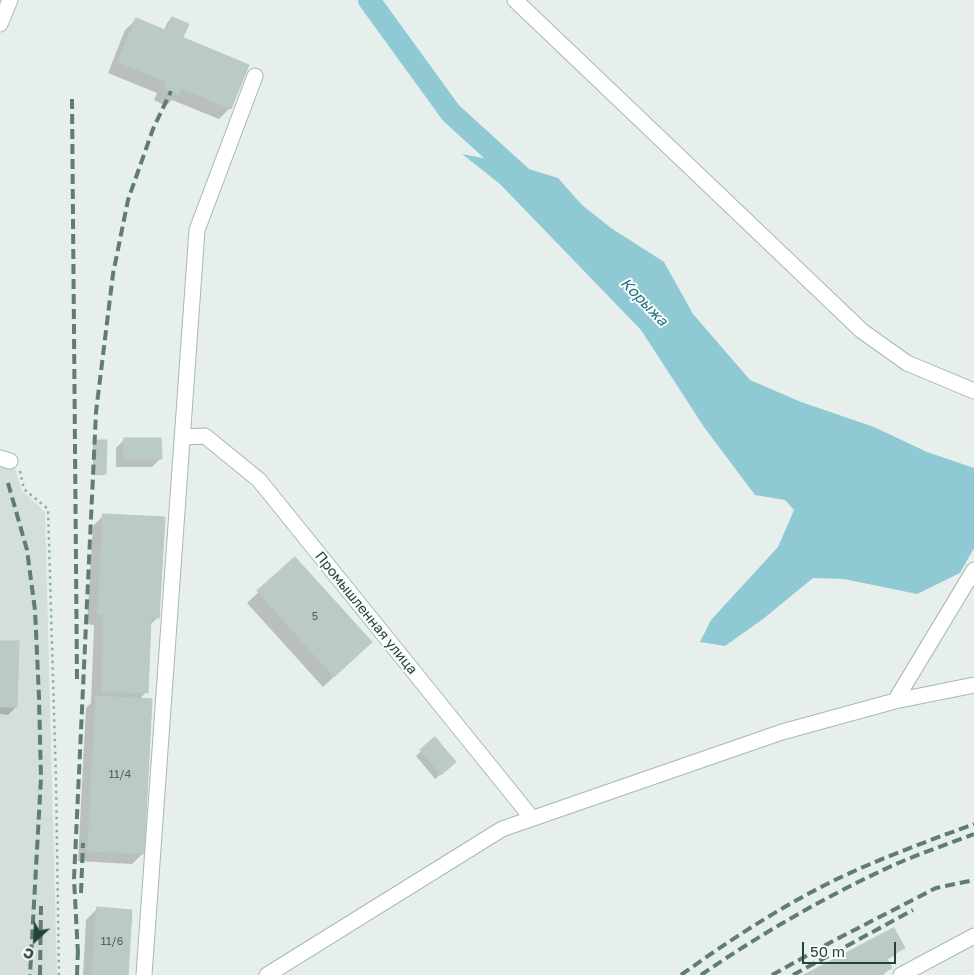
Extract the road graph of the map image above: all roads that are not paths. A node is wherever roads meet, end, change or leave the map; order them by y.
1 (10, 0) edge
2 (515, 0) edge
3 (0, 24) edge
4 (255, 76) dead end
5 (974, 391) edge
6 (182, 437) junction
7 (974, 570) edge
8 (974, 685) edge
9 (895, 701) junction
10 (531, 817) junction
11 (974, 936) edge
12 (144, 975) edge
13 (267, 975) edge
14 (901, 975) edge

1 - 3 street
2 - 5 street
4 - 6 street
6 - 10 street, Промышленная улица
6 - 12 street
7 - 9 street
8 - 9 street
9 - 10 street
10 - 13 street
11 - 14 street

